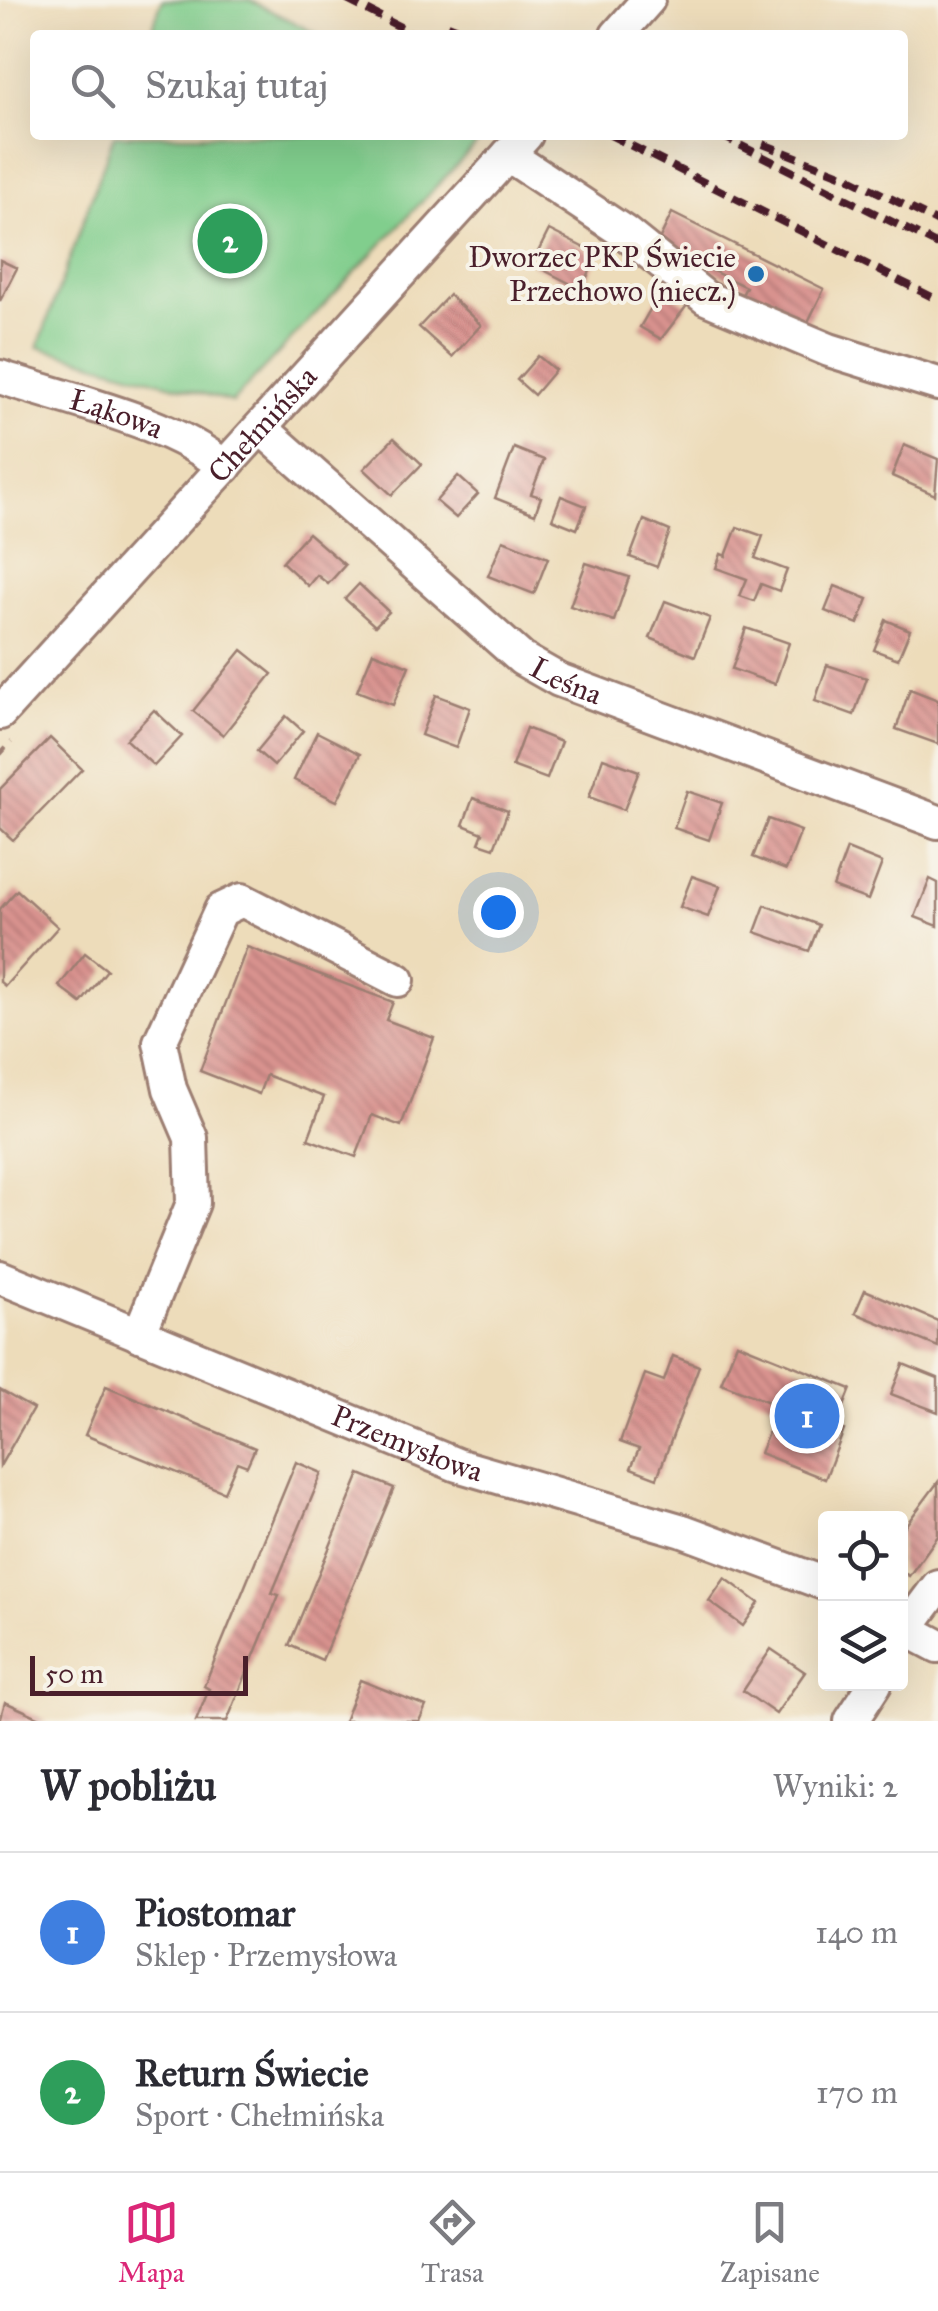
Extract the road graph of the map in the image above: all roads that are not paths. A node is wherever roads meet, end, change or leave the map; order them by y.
1 (648, 0) edge
2 (621, 30) edge
3 (517, 145) edge
4 (0, 377) edge
5 (938, 384) edge
6 (261, 428) junction
7 (225, 466) junction
8 (0, 714) edge
9 (938, 822) edge
10 (398, 980) dead end
11 (0, 1276) edge
12 (139, 1334) junction
13 (818, 1581) edge
14 (938, 1586) edge
15 (908, 1624) edge
16 (908, 1634) edge
17 (938, 1646) edge
18 (870, 1691) edge
19 (851, 1721) edge

1 - 2 street
3 - 5 street
3 - 6 street, Chełmińska
4 - 7 street, Łąkowa
6 - 7 street, Chełmińska
6 - 9 street, Leśna
7 - 8 street, Chełmińska
10 - 12 street
11 - 12 street, Przemysłowa
12 - 13 street, Przemysłowa
14 - 15 street
16 - 17 street
18 - 19 street

